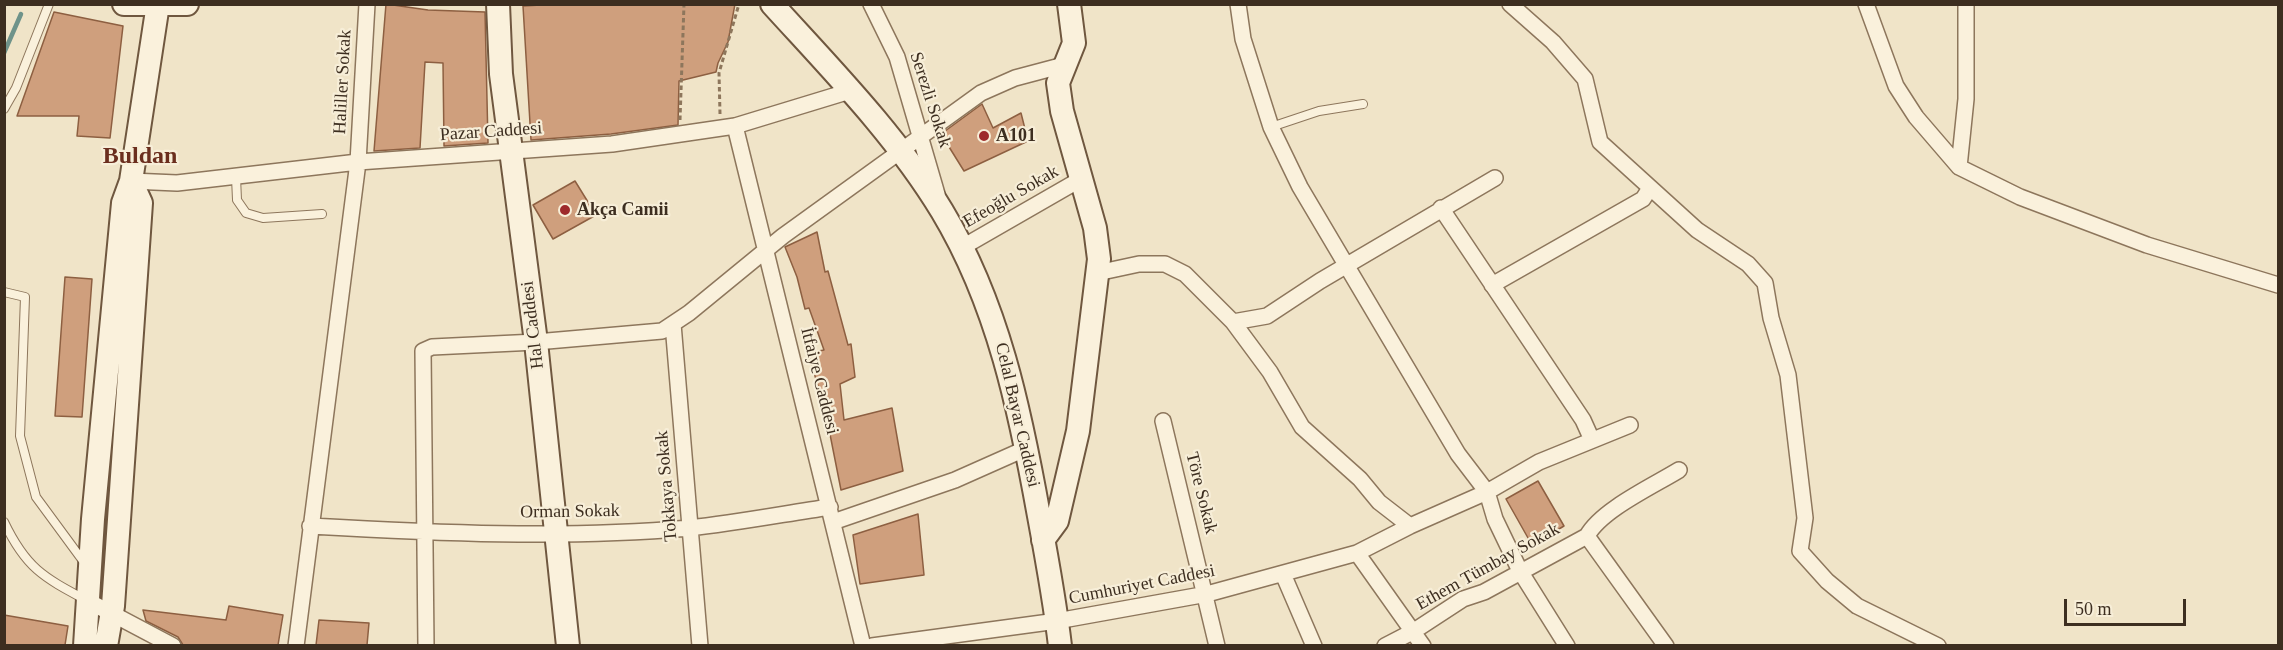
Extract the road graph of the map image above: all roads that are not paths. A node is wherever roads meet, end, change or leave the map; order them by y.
1 (49, 4) edge
2 (124, 4) edge
3 (187, 4) edge
4 (367, 4) edge
5 (498, 4) edge
6 (772, 4) edge
7 (871, 4) edge
8 (1069, 4) edge
9 (1238, 4) edge
10 (1510, 4) edge
11 (1866, 4) edge
12 (1966, 4) edge
13 (157, 5) edge
14 (1064, 65) junction
15 (850, 91) junction
16 (1363, 104) dead end
17 (4, 109) edge
18 (728, 127) junction
19 (1271, 127) junction
20 (922, 136) junction
21 (511, 149) junction
22 (900, 153) junction
23 (358, 162) junction
24 (1959, 166) junction
25 (236, 177) junction
26 (1495, 178) dead end
27 (1080, 179) junction
28 (131, 181) junction
29 (1650, 188) junction
30 (1441, 208) junction
31 (942, 210) junction
32 (322, 214) dead end
33 (961, 248) junction
34 (768, 249) junction
35 (1346, 265) junction
36 (1097, 273) junction
37 (1492, 285) junction
38 (2278, 285) edge
39 (4, 292) edge
40 (1233, 322) junction
41 (673, 324) junction
42 (536, 342) junction
43 (1163, 421) dead end
44 (1630, 425) dead end
45 (1592, 440) junction
46 (1027, 448) junction
47 (1679, 470) dead end
48 (1487, 492) junction
49 (830, 507) junction
50 (4, 522) edge
51 (833, 522) junction
52 (310, 526) junction
53 (1410, 526) junction
54 (690, 528) junction
55 (427, 532) junction
56 (557, 534) junction
57 (1587, 536) junction
58 (1043, 540) junction
59 (1357, 553) junction
60 (90, 570) junction
61 (1520, 571) junction
62 (1283, 574) junction
63 (1207, 594) junction
64 (88, 601) junction
65 (111, 616) junction
66 (1057, 621) junction
67 (1414, 631) junction
68 (965, 639) edge
69 (85, 645) edge
70 (106, 645) edge
71 (172, 645) edge
72 (296, 645) edge
73 (426, 645) edge
74 (568, 645) edge
75 (700, 645) edge
76 (863, 645) edge
77 (872, 645) edge
78 (1060, 645) edge
79 (1217, 645) edge
80 (1314, 645) edge
81 (1385, 645) edge
82 (1423, 645) edge
83 (1567, 645) edge
84 (1665, 645) edge
85 (1938, 645) edge

1 - 17 lane
2 - 13 street
3 - 13 street
4 - 23 street, Haliller Sokak
5 - 21 street, Hal Caddesi
6 - 15 street, Celal Bayar Caddesi
7 - 20 street, Serezli Sokak
8 - 14 street
9 - 19 street
10 - 29 street
11 - 24 street
12 - 24 street
13 - 28 street
14 - 20 street
14 - 27 street
15 - 18 street, Pazar Caddesi
15 - 22 street, Celal Bayar Caddesi
16 - 19 lane
18 - 21 street, Pazar Caddesi
18 - 34 street, İtfaiye Caddesi
19 - 35 street
20 - 22 street
20 - 31 street, Serezli Sokak
21 - 23 street, Pazar Caddesi
21 - 42 street, Hal Caddesi
22 - 31 street, Celal Bayar Caddesi
22 - 34 street
23 - 25 street, Pazar Caddesi
23 - 52 street, Haliller Sokak
24 - 38 street
25 - 28 street, Pazar Caddesi
25 - 32 lane
26 - 30 street
27 - 33 street, Efeoğlu Sokak
27 - 36 street
28 - 60 street
28 - 65 street
29 - 37 street
29 - 85 street
30 - 35 street
30 - 37 street
31 - 33 street, Celal Bayar Caddesi
33 - 46 street, Celal Bayar Caddesi
34 - 41 street
34 - 49 street, İtfaiye Caddesi
35 - 40 street
35 - 48 street
36 - 40 street
36 - 58 street
37 - 45 street
39 - 60 lane
40 - 53 street
41 - 42 street
41 - 54 street, Tokkaya Sokak
42 - 55 street
42 - 56 street, Hal Caddesi
43 - 63 street, Töre Sokak
44 - 45 street, Cumhuriyet Caddesi
45 - 48 street, Cumhuriyet Caddesi
46 - 51 street
46 - 58 street, Celal Bayar Caddesi
47 - 57 street
48 - 53 street, Cumhuriyet Caddesi
48 - 61 street
49 - 51 street, İtfaiye Caddesi
49 - 54 street, Orman Sokak
50 - 64 lane
51 - 76 street, İtfaiye Caddesi
52 - 55 street, Orman Sokak
52 - 72 street, Haliller Sokak
53 - 59 street, Cumhuriyet Caddesi
54 - 56 street, Orman Sokak
54 - 75 street, Tokkaya Sokak
55 - 56 street, Orman Sokak
55 - 73 street
56 - 74 street, Hal Caddesi
57 - 61 street, Ethem Tümbay Sokak
57 - 84 street, Ethem Tümbay Sokak
58 - 66 street, Celal Bayar Caddesi
59 - 62 street, Cumhuriyet Caddesi
59 - 67 street
60 - 64 street
61 - 67 street, Ethem Tümbay Sokak
61 - 83 street
62 - 63 street, Cumhuriyet Caddesi
62 - 80 street
63 - 66 street, Cumhuriyet Caddesi
63 - 79 street, Töre Sokak
64 - 65 street
64 - 69 street
65 - 70 street
65 - 71 street
66 - 68 street, Cumhuriyet Caddesi
66 - 78 street, Celal Bayar Caddesi
67 - 81 street, Ethem Tümbay Sokak
67 - 82 street
68 - 77 street, Cumhuriyet Caddesi

